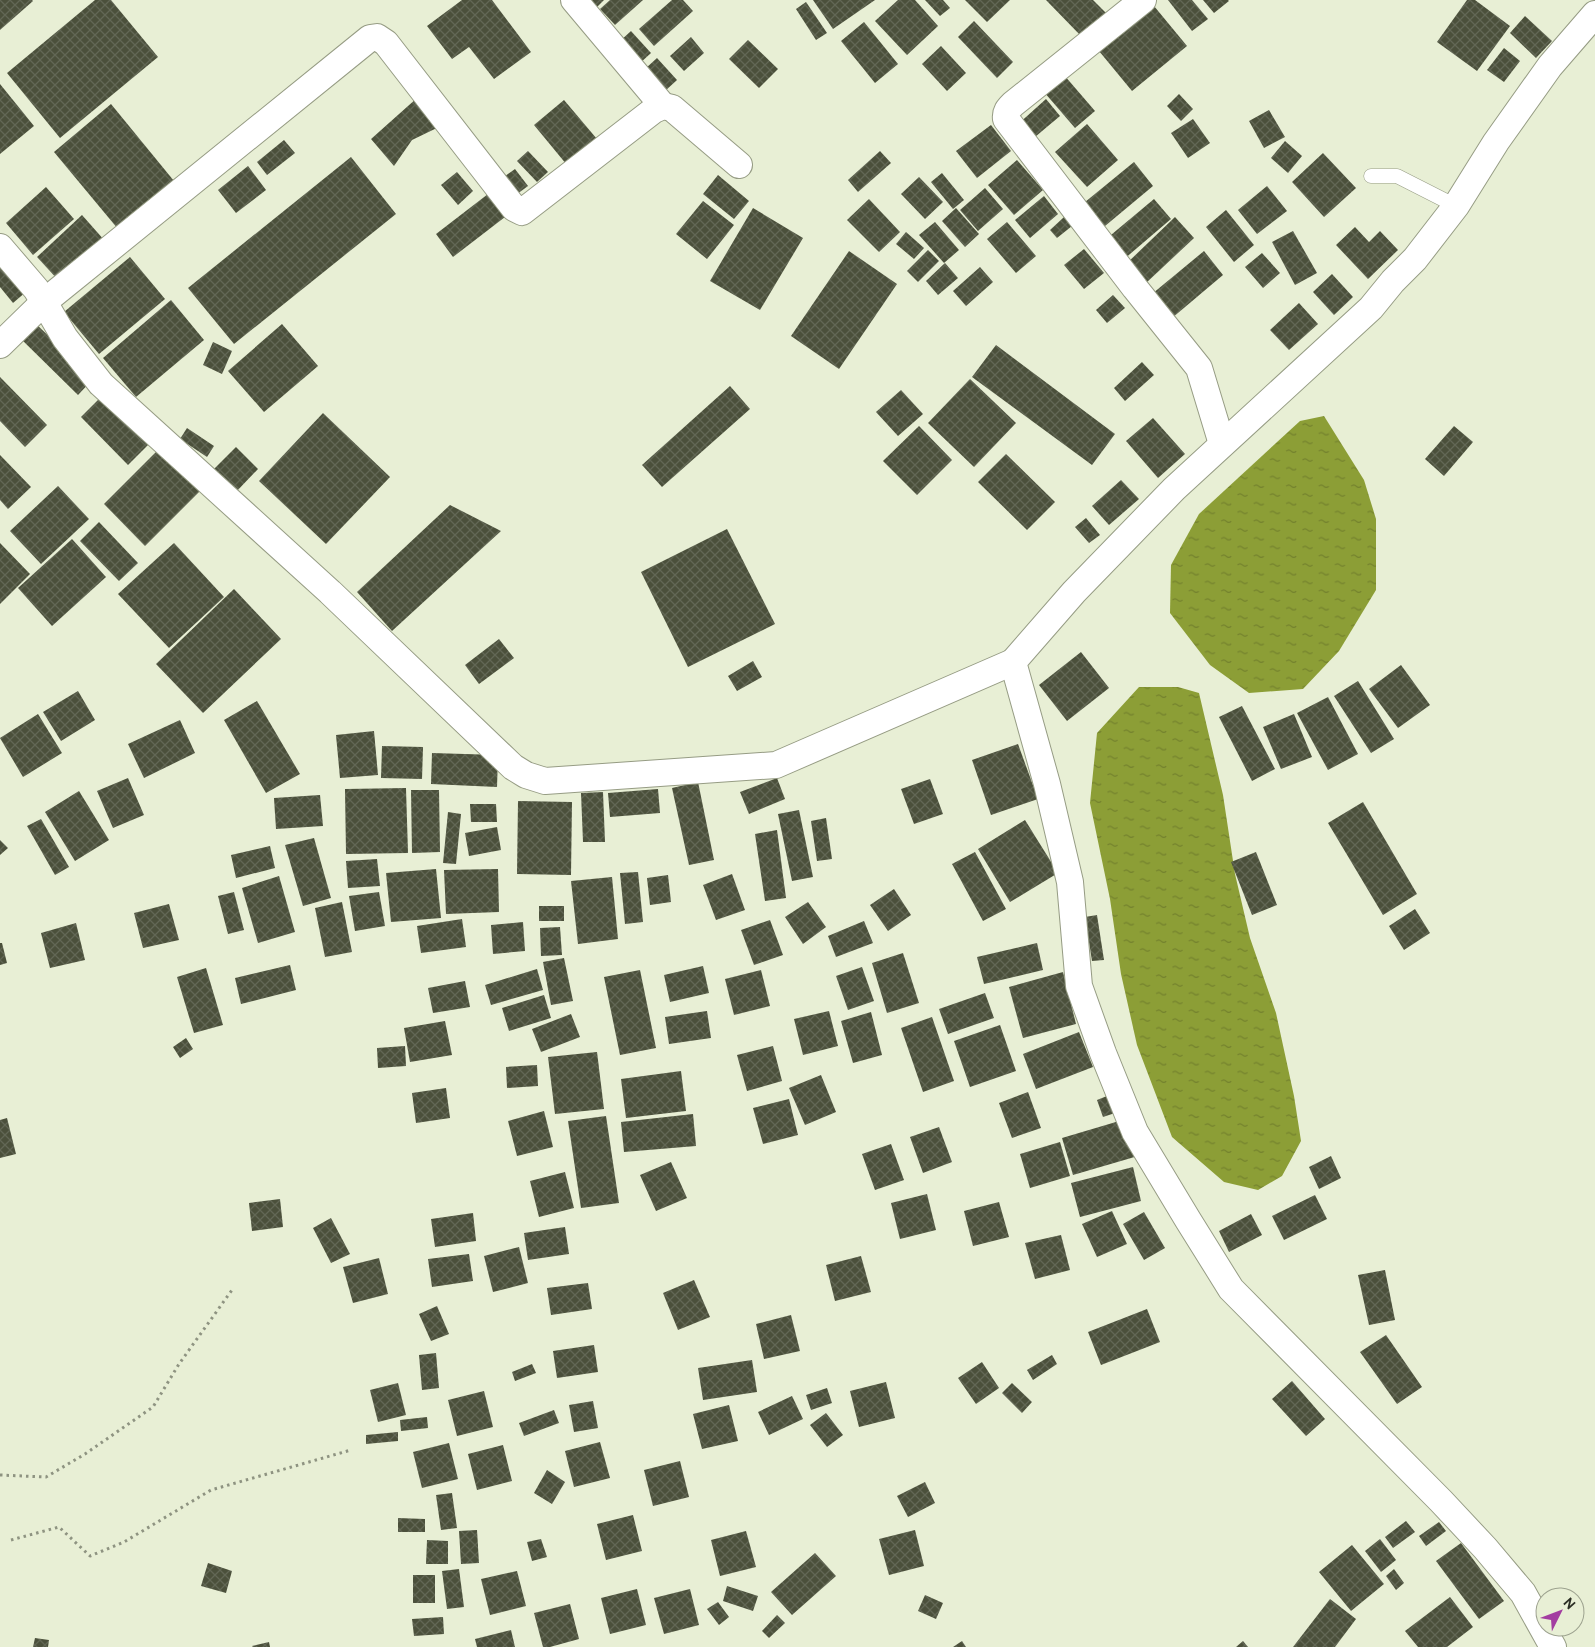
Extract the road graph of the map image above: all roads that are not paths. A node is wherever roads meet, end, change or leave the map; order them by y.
1 (574, 0) edge
2 (1143, 0) edge
3 (1595, 14) edge
4 (663, 106) junction
5 (739, 165) dead end
6 (1371, 176) dead end
7 (1456, 206) junction
8 (0, 247) edge
9 (44, 302) junction
10 (0, 345) edge
11 (1222, 444) junction
12 (1013, 662) junction
13 (1553, 1647) edge

1 - 4 street
2 - 11 street
3 - 7 street
4 - 5 street
4 - 9 street
6 - 7 lane
7 - 11 street
8 - 9 street
9 - 10 street
9 - 12 street
11 - 12 street
12 - 13 street

